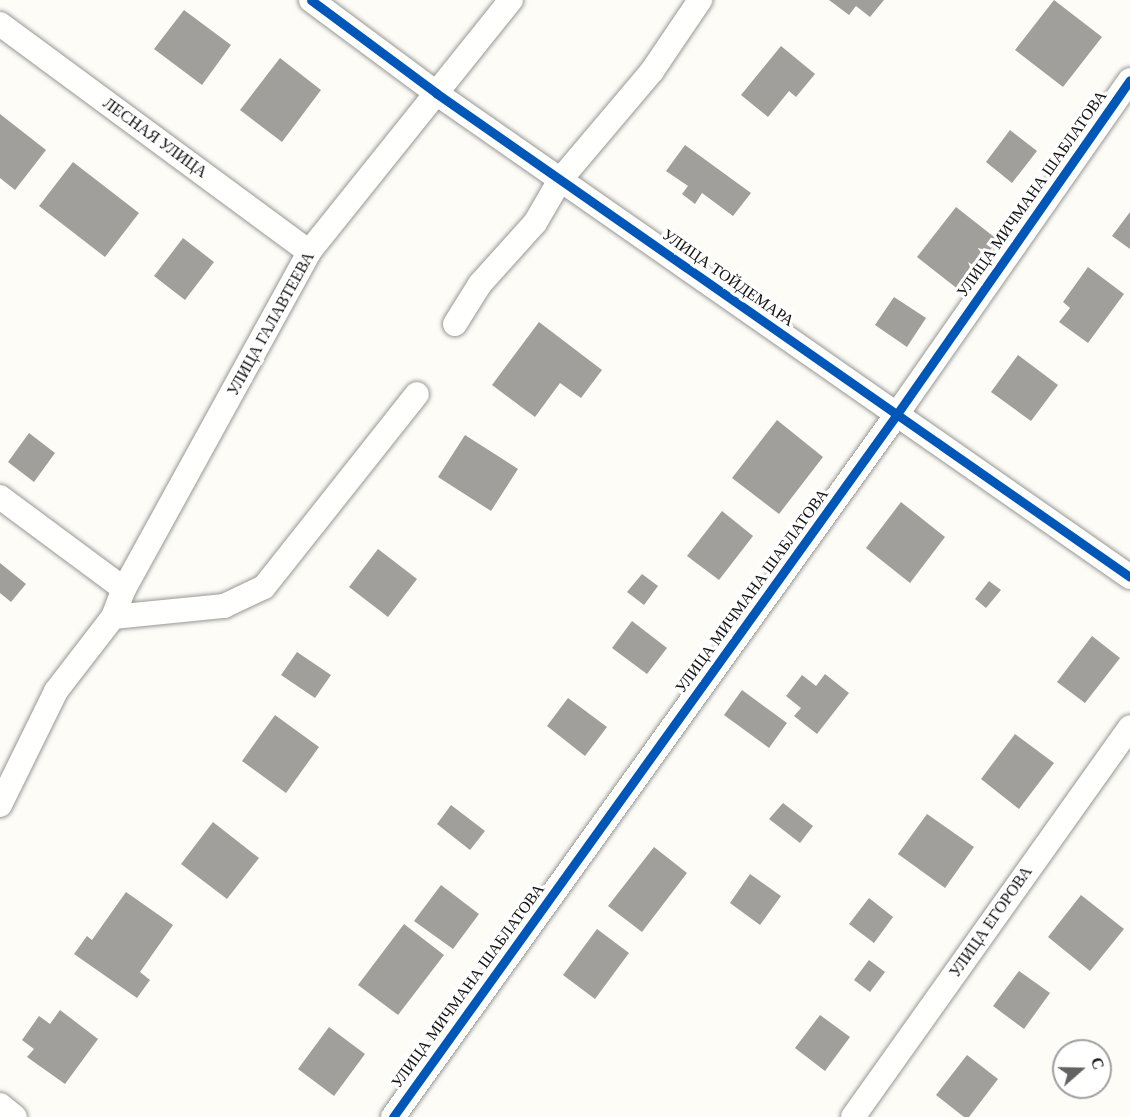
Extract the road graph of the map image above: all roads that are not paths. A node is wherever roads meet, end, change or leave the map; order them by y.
1 (311, 0) edge
2 (511, 0) edge
3 (700, 0) edge
4 (0, 24) edge
5 (1130, 80) edge
6 (436, 93) junction
7 (560, 180) junction
8 (309, 252) junction
9 (455, 324) dead end
10 (417, 394) dead end
11 (897, 414) junction
12 (0, 497) edge
13 (1130, 577) edge
14 (124, 588) junction
15 (113, 617) junction
16 (1130, 727) edge
17 (0, 805) edge
18 (0, 1105) edge
19 (15, 1117) edge
20 (393, 1117) edge
21 (853, 1117) edge

1 - 6 street, УЛИЦА ТОЙДЕМАРА
2 - 6 street, УЛИЦА ГАЛАВТЕЕВА
3 - 7 street
4 - 8 street, ЛЕСНАЯ УЛИЦА
5 - 11 street, УЛИЦА МИЧМАНА ШАБЛАТОВА
6 - 7 street, УЛИЦА ТОЙДЕМАРА
6 - 8 street, УЛИЦА ГАЛАВТЕЕВА
7 - 9 street
7 - 11 street, УЛИЦА ТОЙДЕМАРА
8 - 14 street, УЛИЦА ГАЛАВТЕЕВА
10 - 15 street
11 - 13 street, УЛИЦА ТОЙДЕМАРА
11 - 20 street, УЛИЦА МИЧМАНА ШАБЛАТОВА
12 - 14 street
14 - 15 street, УЛИЦА ГАЛАВТЕЕВА
15 - 17 street, УЛИЦА ГАЛАВТЕЕВА
16 - 21 street, УЛИЦА ЕГОРОВА
18 - 19 street

